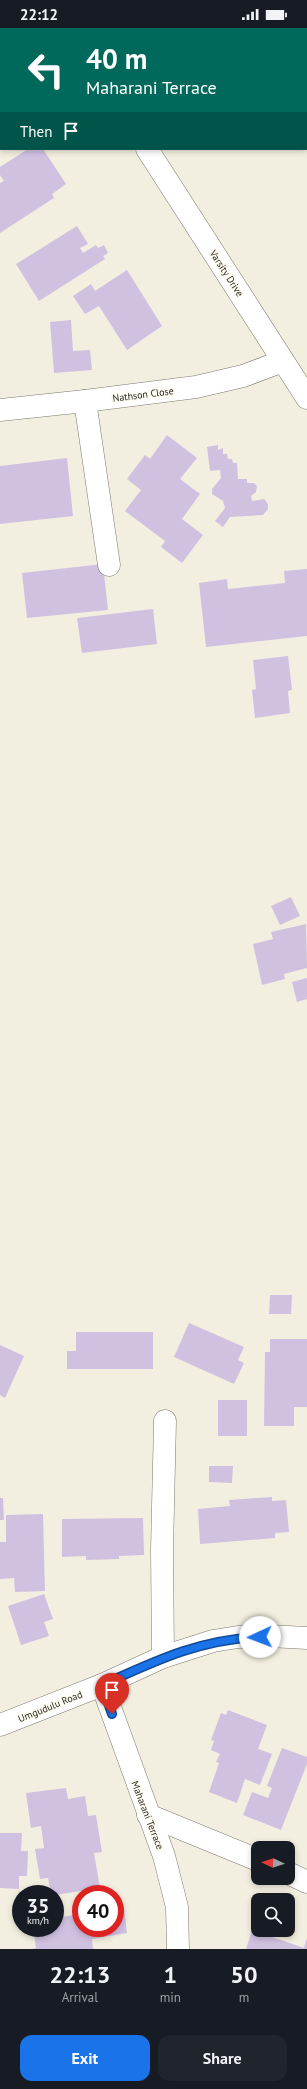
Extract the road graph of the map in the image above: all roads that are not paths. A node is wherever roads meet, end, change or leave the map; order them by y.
1 (148, 150) edge
2 (283, 360) junction
3 (307, 398) edge
4 (85, 401) junction
5 (0, 410) edge
6 (109, 565) dead end
7 (165, 1421) dead end
8 (307, 1638) edge
9 (163, 1657) junction
10 (102, 1685) junction
11 (0, 1725) edge
12 (148, 1815) junction
13 (251, 1857) edge
14 (295, 1876) edge
15 (307, 1882) edge
16 (178, 1949) edge

1 - 2 street, Varsity Drive
2 - 3 street, Varsity Drive
2 - 4 street, Nathson Close
4 - 5 street, Nathson Close
4 - 6 street
7 - 9 street
8 - 9 street, Umgudulu Road
9 - 10 street, Umgudulu Road
10 - 11 street, Umgudulu Road
10 - 12 street, Maharani Terrace
12 - 13 street
12 - 16 street, Maharani Terrace
14 - 15 street

